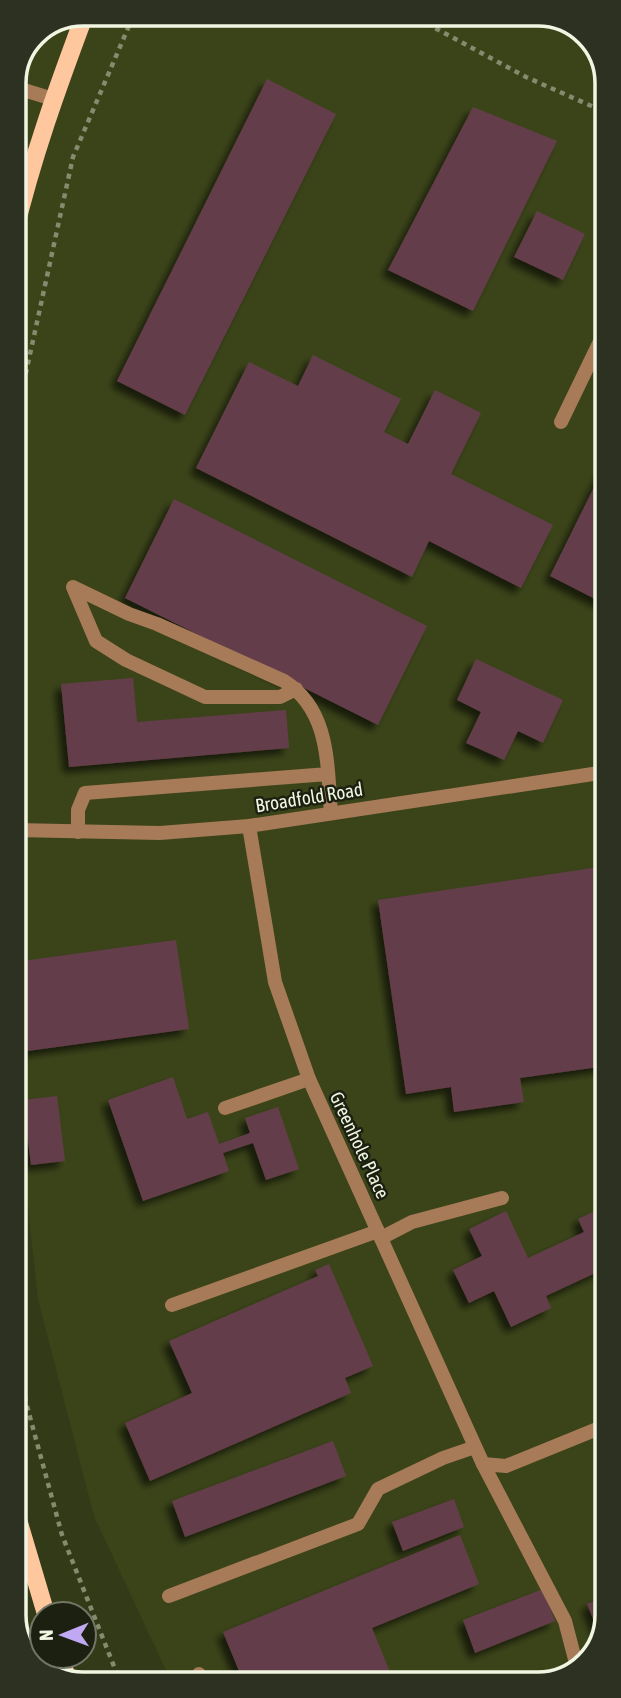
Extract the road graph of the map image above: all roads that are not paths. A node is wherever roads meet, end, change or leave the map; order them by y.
1 (80, 26) edge
2 (26, 91) edge
3 (53, 99) junction
4 (26, 185) edge
5 (595, 352) edge
6 (561, 422) dead end
7 (296, 689) junction
8 (328, 774) junction
9 (595, 774) edge
10 (331, 813) junction
11 (249, 825) junction
12 (26, 830) edge
13 (78, 832) junction
14 (309, 1079) junction
15 (225, 1108) dead end
16 (502, 1198) dead end
17 (379, 1235) junction
18 (172, 1305) dead end
19 (595, 1430) edge
20 (475, 1447) junction
21 (483, 1464) junction
22 (26, 1547) edge
23 (169, 1596) dead end
24 (42, 1600) edge
25 (575, 1658) edge

1 - 3 main road
2 - 3 street
3 - 4 main road
5 - 6 street
7 - 7 street
7 - 8 street
8 - 10 street
8 - 13 street
9 - 10 street, Broadfold Road
10 - 11 street, Broadfold Road
11 - 13 street, Broadfold Road
11 - 14 street, Greenhole Place
12 - 13 street, Broadfold Road
14 - 15 street
14 - 17 street, Greenhole Place
16 - 17 street
17 - 18 street
17 - 20 street, Greenhole Place
19 - 21 street
20 - 21 street, Greenhole Place
20 - 23 street
21 - 25 street, Greenhole Place
22 - 24 main road

